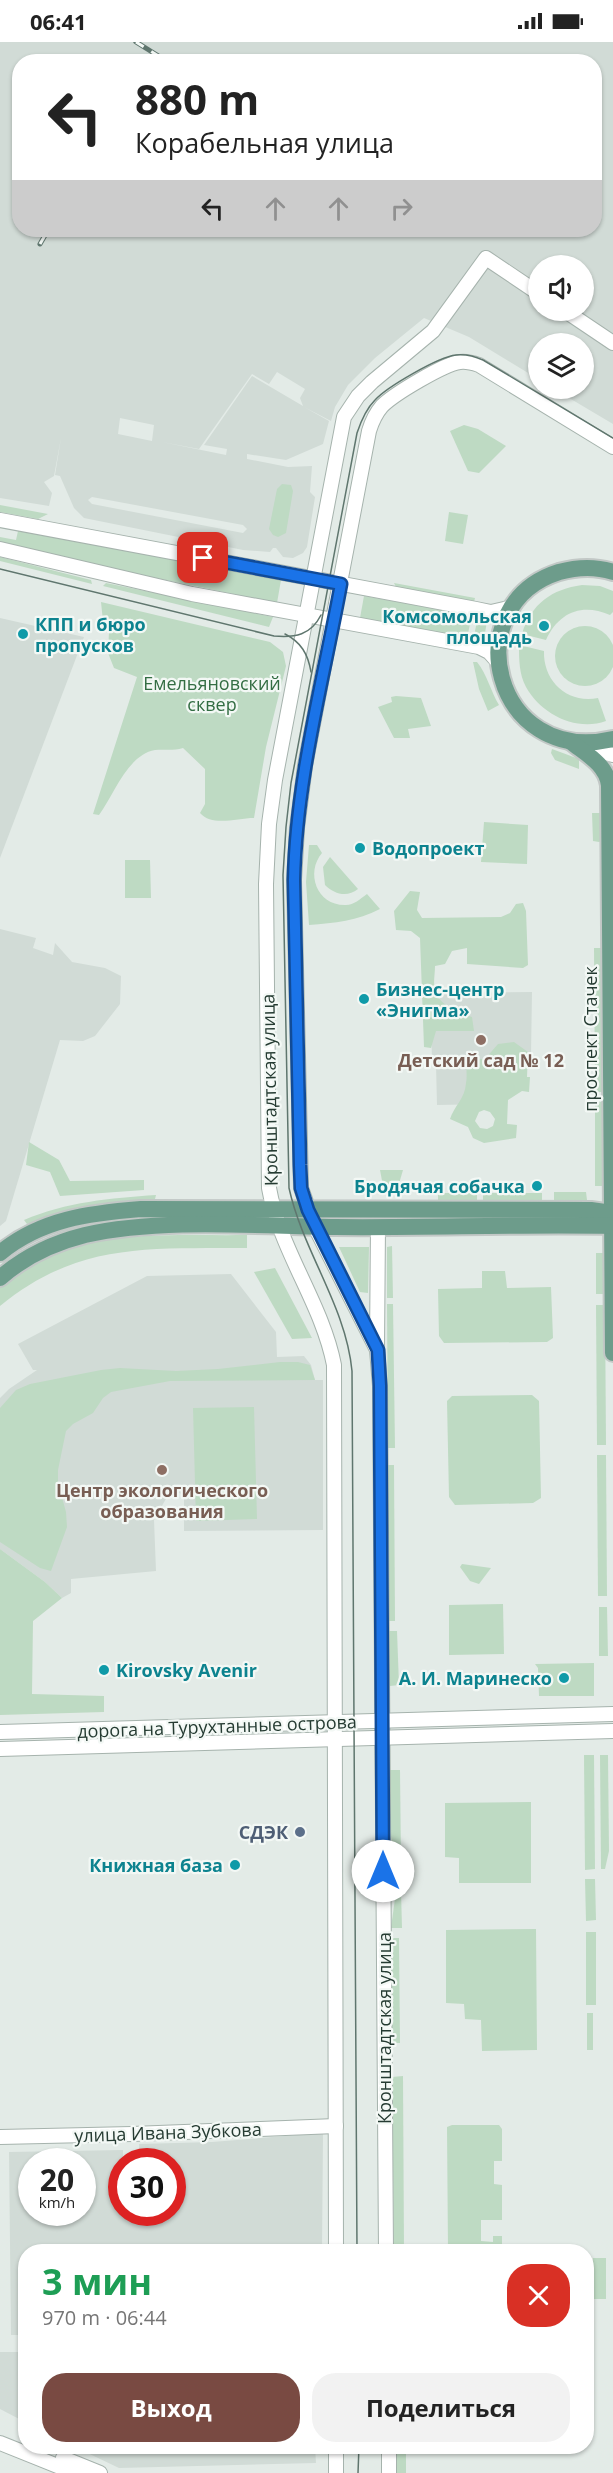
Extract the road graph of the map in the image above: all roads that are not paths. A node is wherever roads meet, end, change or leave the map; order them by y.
1 (528, 286) edge
2 (580, 321) edge
3 (613, 343) edge
4 (613, 447) edge
5 (0, 520) edge
6 (0, 549) edge
7 (612, 571) edge
8 (313, 579) junction
9 (341, 584) junction
10 (513, 607) junction
11 (306, 615) junction
12 (334, 620) junction
13 (498, 662) junction
14 (613, 739) edge
15 (571, 742) junction
16 (613, 755) edge
17 (274, 1209) junction
18 (308, 1210) junction
19 (612, 1219) edge
20 (279, 1225) junction
21 (315, 1227) junction
22 (378, 1227) junction
23 (0, 1253) edge
24 (0, 1278) edge
25 (378, 1350) junction
26 (613, 1353) edge
27 (613, 1714) edge
28 (383, 1721) junction
29 (335, 1722) junction
30 (613, 1731) edge
31 (0, 1732) edge
32 (383, 1737) junction
33 (335, 1739) junction
34 (0, 1749) edge
35 (336, 2126) junction
36 (0, 2137) edge
37 (336, 2244) edge
38 (386, 2244) edge
39 (0, 2433) edge
40 (18, 2440) edge
41 (0, 2443) edge
42 (18, 2450) edge
43 (28, 2454) edge
44 (54, 2454) edge
45 (336, 2454) edge
46 (388, 2454) edge
47 (75, 2473) edge
48 (100, 2473) edge
49 (336, 2473) edge
50 (389, 2473) edge

1 - 8 street, Кронштадтская улица
2 - 3 street
4 - 9 street, Кронштадтская улица
5 - 8 street
6 - 11 street
7 - 10 main road
8 - 9 street
8 - 11 street, Кронштадтская улица
9 - 10 street
9 - 12 street, Кронштадтская улица
10 - 13 main road
11 - 12 street
11 - 17 street, Кронштадтская улица
12 - 13 street
12 - 18 street, Кронштадтская улица
13 - 15 main road
14 - 15 main road
15 - 16 street
15 - 19 main road, проспект Стачек
17 - 18 main road
17 - 20 street, Кронштадтская улица
17 - 23 main road
18 - 19 main road
18 - 21 street, Кронштадтская улица
19 - 22 main road
19 - 26 main road, проспект Стачек
20 - 21 main road
20 - 24 main road
20 - 29 street, Кронштадтская улица
21 - 22 main road
21 - 25 street, Кронштадтская улица
22 - 25 street
25 - 28 street, Кронштадтская улица
27 - 28 street, дорога на Турухтанные острова
28 - 29 street, дорога на Турухтанные острова
28 - 32 street, Кронштадтская улица
29 - 31 street, дорога на Турухтанные острова
29 - 33 street, Кронштадтская улица
30 - 32 street, дорога на Турухтанные острова
32 - 33 street, дорога на Турухтанные острова
32 - 38 street, Кронштадтская улица
33 - 34 street, дорога на Турухтанные острова
33 - 35 street, Кронштадтская улица
35 - 36 street, улица Ивана Зубкова
35 - 37 street, Кронштадтская улица
39 - 40 street
41 - 42 street
43 - 47 street
44 - 48 street
45 - 49 street
46 - 50 street

